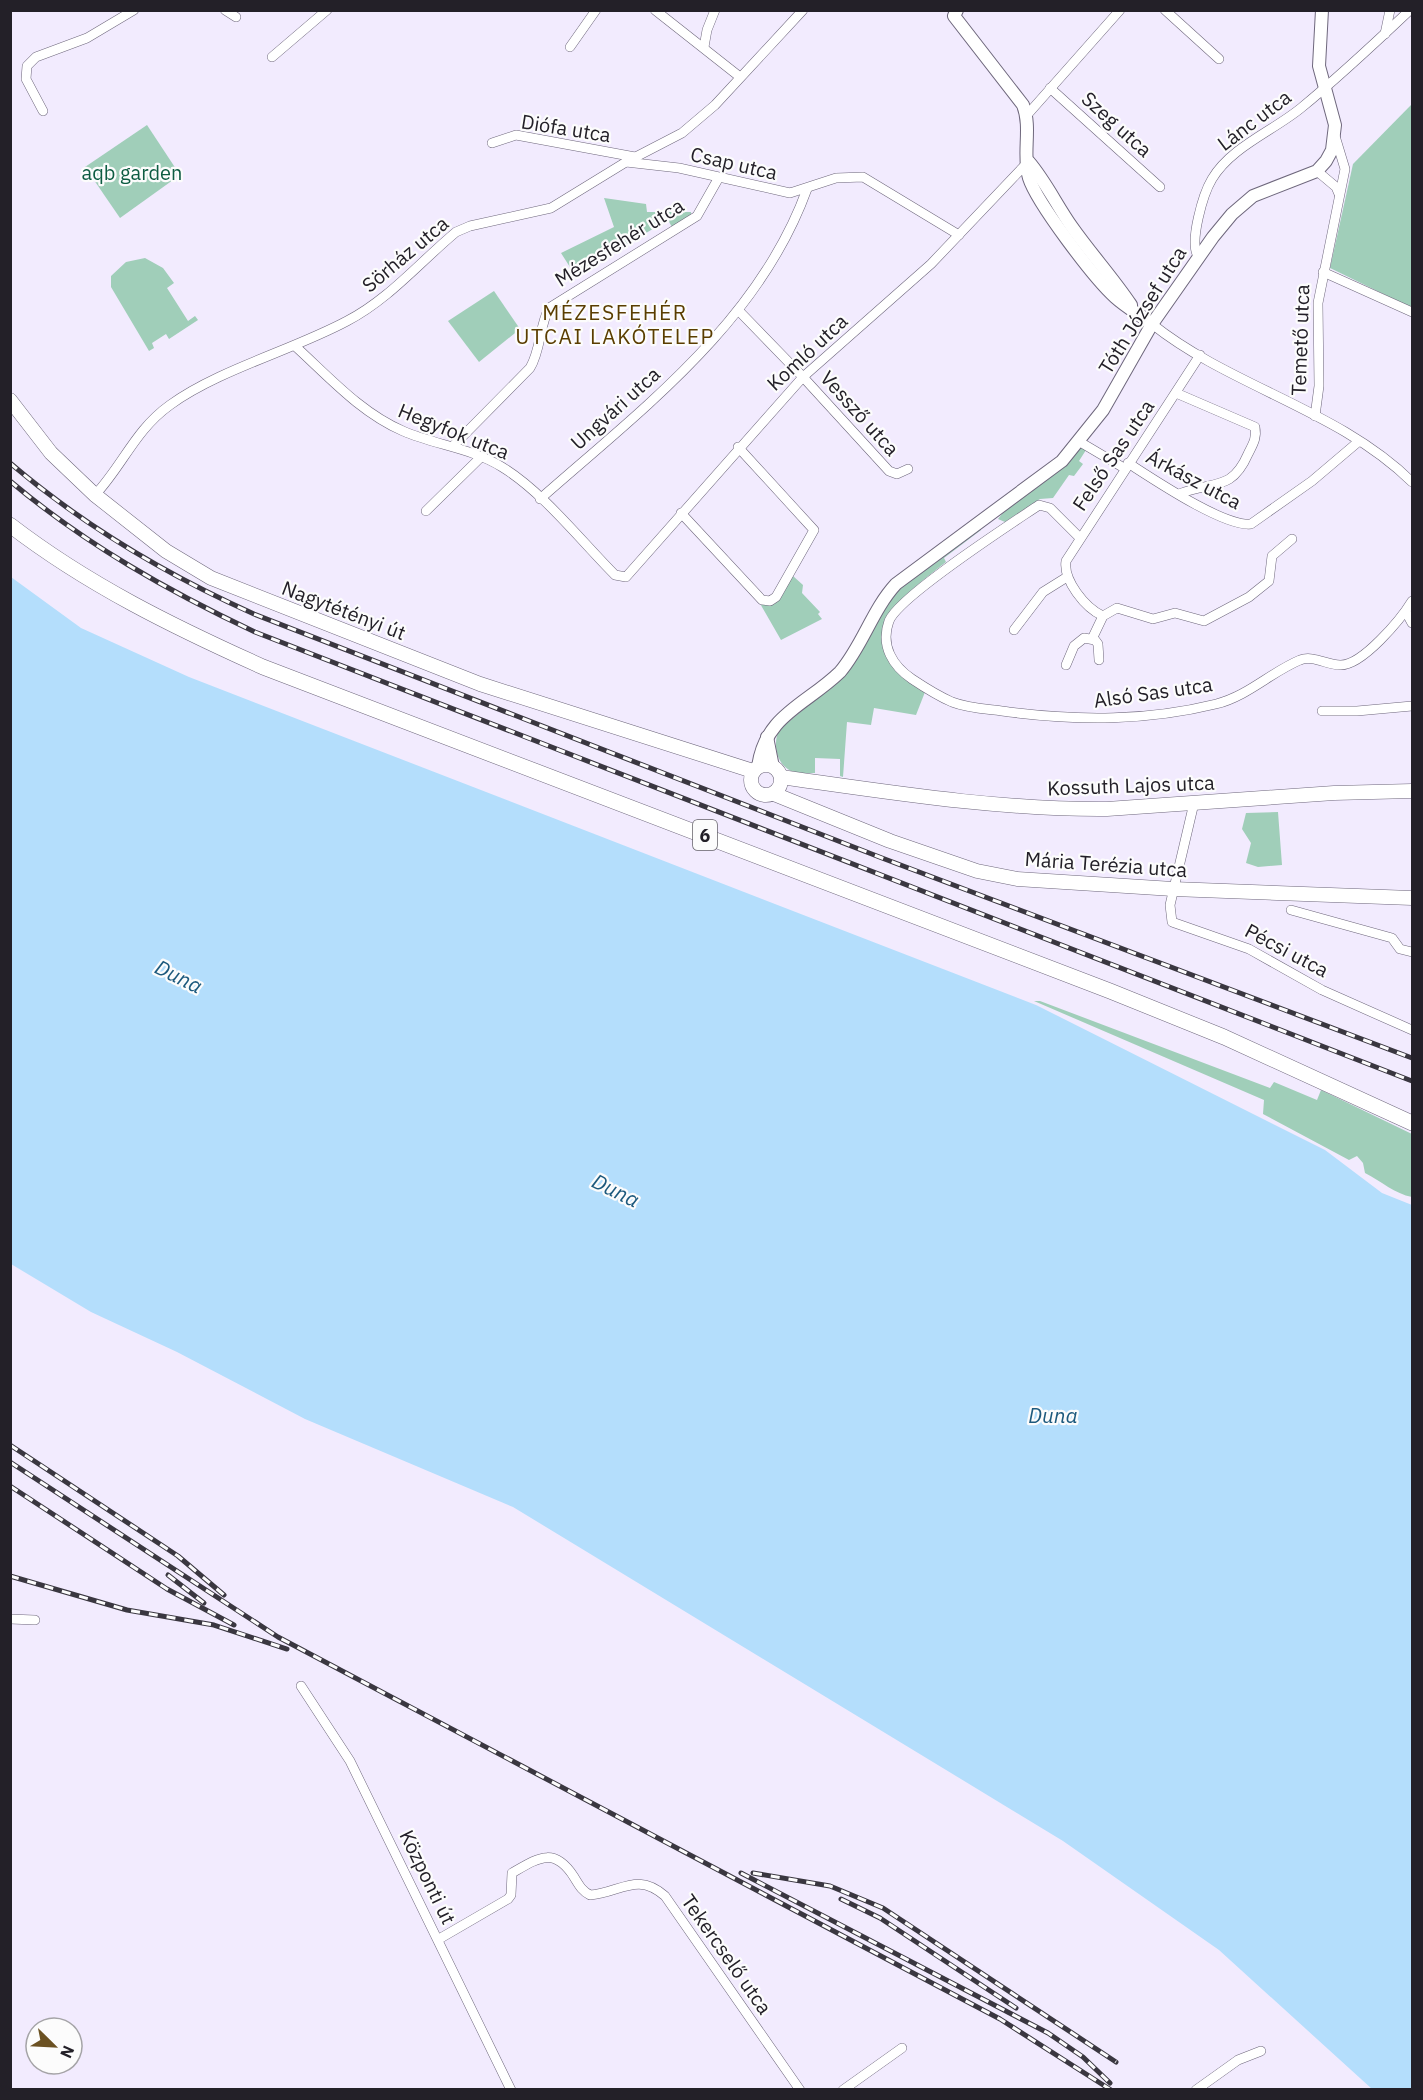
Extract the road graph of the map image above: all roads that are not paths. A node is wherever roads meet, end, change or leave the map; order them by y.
1 (134, 10) edge
2 (225, 10) edge
3 (327, 10) edge
4 (596, 10) edge
5 (655, 10) edge
6 (715, 10) edge
7 (803, 10) edge
8 (1120, 10) edge
9 (1164, 10) edge
10 (1322, 10) edge
11 (1390, 10) edge
12 (1410, 10) edge
13 (953, 12) edge
14 (236, 17) dead end
15 (1385, 34) junction
16 (570, 47) dead end
17 (704, 47) junction
18 (272, 57) dead end
19 (1219, 59) dead end
20 (740, 77) junction
21 (1327, 86) junction
22 (1050, 88) junction
23 (43, 111) dead end
24 (1027, 115) junction
25 (1335, 136) junction
26 (492, 142) dead end
27 (635, 157) junction
28 (626, 162) junction
29 (1029, 162) junction
30 (1317, 171) junction
31 (718, 179) junction
32 (1160, 187) dead end
33 (807, 189) junction
34 (1340, 194) junction
35 (959, 235) junction
36 (1198, 256) junction
37 (1323, 272) junction
38 (739, 311) junction
39 (1413, 312) edge
40 (1152, 324) junction
41 (295, 346) junction
42 (1200, 355) junction
43 (803, 376) junction
44 (1176, 393) junction
45 (10, 400) edge
46 (1315, 416) junction
47 (1080, 442) junction
48 (1358, 442) junction
49 (453, 446) junction
50 (738, 447) junction
51 (481, 457) junction
52 (1126, 466) junction
53 (908, 469) dead end
54 (1413, 482) edge
55 (1179, 494) junction
56 (95, 495) junction
57 (540, 499) junction
58 (426, 511) dead end
59 (681, 513) junction
60 (985, 518) junction
61 (10, 525) edge
62 (996, 533) junction
63 (1079, 537) junction
64 (1292, 539) dead end
65 (1067, 577) junction
66 (621, 578) joint
67 (1413, 601) edge
68 (1406, 612) junction
69 (1103, 616) junction
70 (1413, 623) edge
71 (1014, 630) dead end
72 (1092, 639) junction
73 (1098, 660) dead end
74 (1066, 665) dead end
75 (1413, 706) edge
76 (1322, 711) dead end
77 (767, 735) junction
78 (720, 763) junction
79 (756, 769) junction
80 (777, 780) junction
81 (751, 786) junction
82 (1413, 790) edge
83 (1194, 803) junction
84 (1173, 889) junction
85 (1413, 898) edge
86 (1291, 909) dead end
87 (1413, 952) edge
88 (1413, 1030) edge
89 (1413, 1123) edge
90 (10, 1619) edge
91 (35, 1620) dead end
92 (301, 1686) dead end
93 (439, 1939) junction
94 (902, 2048) dead end
95 (1261, 2051) dead end
96 (511, 2090) edge
97 (800, 2090) edge
98 (843, 2090) edge
99 (1196, 2090) edge

1 - 23 street
2 - 14 street
3 - 18 street
4 - 16 street
5 - 17 street
6 - 17 street
7 - 20 street, Sörház utca
8 - 22 street
9 - 19 street
10 - 21 street, Temető utca
11 - 15 street
12 - 15 street, Lánc utca
13 - 24 street
15 - 21 street, Lánc utca
17 - 20 street
20 - 27 street, Sörház utca
21 - 25 street, Temető utca
21 - 36 street, Lánc utca
22 - 24 street
22 - 32 street, Szeg utca
24 - 29 street
25 - 30 street
25 - 34 street, Temető utca
26 - 27 street, Diófa utca
27 - 28 street, Sörház utca
28 - 31 street, Csap utca
28 - 41 street, Sörház utca
29 - 35 street, Komló utca
29 - 40 street
30 - 34 street
30 - 36 street, Tóth József utca
31 - 33 street, Csap utca
31 - 49 street, Mézesfehér utca
33 - 35 street, Csap utca
33 - 38 street, Ungvári utca
34 - 37 street, Temető utca
35 - 43 street, Komló utca
36 - 40 street, Tóth József utca
37 - 39 street
37 - 46 street, Temető utca
38 - 43 street, Vessző utca
38 - 57 street, Ungvári utca
40 - 42 street
40 - 47 street, Tóth József utca
41 - 49 street, Hegyfok utca
41 - 56 street, Sörház utca
42 - 44 street, Felső Sas utca
42 - 46 street
43 - 50 street, Komló utca
43 - 53 street, Vessző utca
44 - 52 street, Felső Sas utca
44 - 55 street
45 - 56 main road, Nagytétényi út
46 - 48 street
47 - 52 street, Árkász utca
47 - 60 street, Tóth József utca
48 - 54 street
48 - 55 street, Árkász utca
49 - 51 street, Hegyfok utca
50 - 59 street, Komló utca
50 - 59 street
51 - 57 street, Hegyfok utca
51 - 58 street
52 - 55 street, Árkász utca
52 - 63 street, Felső Sas utca
56 - 78 main road, Nagytétényi út
57 - 66 street, Hegyfok utca
59 - 66 street, Komló utca
60 - 62 street
60 - 77 street, Tóth József utca
61 - 89 main road, 6
62 - 63 street
62 - 68 street, Alsó Sas utca
63 - 65 street, Felső Sas utca
64 - 69 street
65 - 69 street
65 - 71 street
67 - 68 street, Alsó Sas utca
68 - 70 street
69 - 72 street
72 - 73 street
72 - 74 street
75 - 76 street
77 - 79 street, Tóth József utca
77 - 80 street
78 - 79 main road, Nagytétényi út
78 - 81 main road, Nagytétényi út
79 - 80 main road, Nagytétényi út
79 - 81 main road
80 - 81 main road, Nagytétényi út
80 - 83 main road, Kossuth Lajos utca
80 - 84 main road, Mária Terézia utca
82 - 83 main road, Kossuth Lajos utca
83 - 84 street, Pécsi utca
84 - 85 main road, Mária Terézia utca
84 - 88 street, Pécsi utca
86 - 87 street
90 - 91 street
92 - 93 street, Központi út
93 - 96 street, Központi út
93 - 97 street, Tekercselő utca
94 - 98 street
95 - 99 street

